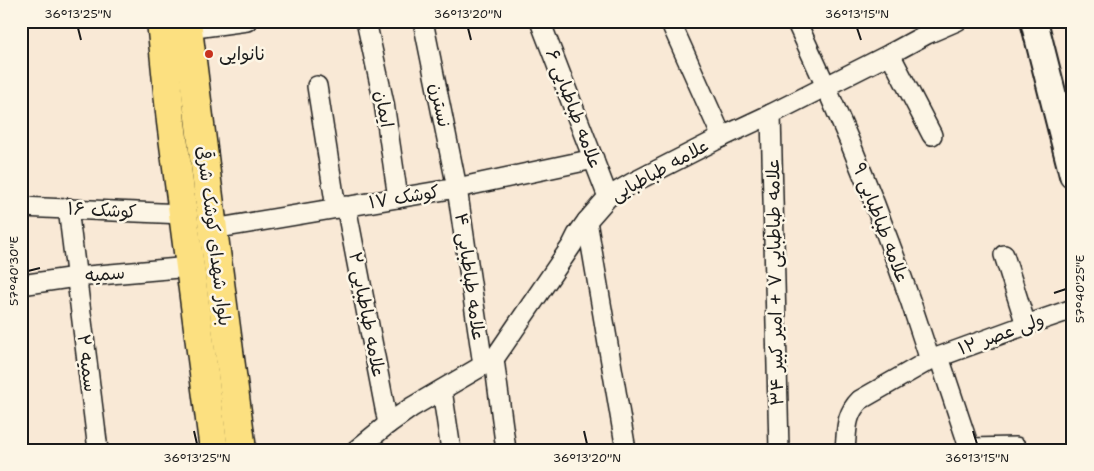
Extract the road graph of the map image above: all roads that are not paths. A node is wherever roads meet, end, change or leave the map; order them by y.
1 (161, 21) edge
2 (247, 21) edge
3 (366, 21) edge
4 (423, 21) edge
5 (540, 21) edge
6 (670, 21) edge
7 (796, 21) edge
8 (957, 21) edge
9 (1034, 21) edge
10 (188, 25) edge
11 (925, 28) edge
12 (890, 54) junction
13 (317, 86) dead end
14 (826, 86) junction
15 (771, 114) junction
16 (200, 119) junction
17 (171, 122) junction
18 (932, 135) dead end
19 (722, 137) junction
20 (594, 159) junction
21 (1073, 175) edge
22 (457, 188) junction
23 (608, 197) junction
24 (398, 198) junction
25 (21, 207) edge
26 (341, 207) junction
27 (68, 208) junction
28 (183, 214) junction
29 (587, 221) junction
30 (213, 229) junction
31 (1004, 255) dead end
32 (190, 267) junction
33 (76, 277) junction
34 (21, 285) edge
35 (1073, 309) edge
36 (1026, 325) junction
37 (934, 359) junction
38 (489, 362) junction
39 (442, 390) junction
40 (388, 424) junction
41 (1016, 448) dead end
42 (970, 449) edge
43 (98, 450) edge
44 (214, 450) edge
45 (242, 450) edge
46 (356, 450) edge
47 (450, 450) edge
48 (506, 450) edge
49 (626, 450) edge
50 (779, 450) edge
51 (845, 450) edge

1 - 17 main road, بلوار شهدای کوشک شرقی
2 - 10 street
3 - 24 street, ایمان
4 - 22 street, نسترن
5 - 20 street, علامه طباطبایی ۶
6 - 19 street
7 - 14 street, علامه طباطبایی ۹
8 - 11 street, علامه طباطبایی
9 - 21 main road
10 - 16 main road, بلوار شهدای کوشک شرقی
11 - 12 street, علامه طباطبایی
12 - 14 street, علامه طباطبایی
12 - 18 street
13 - 26 street, علامه طباطبایی ۲
14 - 15 street, علامه طباطبایی
14 - 37 street, علامه طباطبایی ۹
15 - 19 street, علامه طباطبایی
15 - 50 street, علامه طباطبایی ۷ + امیر کبیر ۳۴
16 - 17 main road
16 - 30 main road, بلوار شهدای کوشک شرقی
17 - 28 main road, بلوار شهدای کوشک شرقی
19 - 23 street, علامه طباطبایی
20 - 22 street, کوشک ۱۷
20 - 23 street, علامه طباطبایی ۶
22 - 24 street, کوشک ۱۷
22 - 38 street, علامه طباطبایی ۴
23 - 29 street, علامه طباطبایی
24 - 26 street, کوشک ۱۷
25 - 27 street, کوشک ۱۶
26 - 30 street, کوشک ۱۷
26 - 40 street, علامه طباطبایی ۲
27 - 28 street, کوشک ۱۶
27 - 33 street, سمیه ۲
28 - 32 main road, بلوار شهدای کوشک شرقی
29 - 38 street, علامه طباطبایی
29 - 49 street
30 - 45 main road, بلوار شهدای کوشک شرقی
31 - 36 street
32 - 33 street, سمیه
32 - 44 main road, بلوار شهدای کوشک شرقی
33 - 34 street, سمیه
33 - 43 street, سمیه ۲
35 - 36 street, ولی عصر ۱۲
36 - 37 street, ولی عصر ۱۲
37 - 42 street, علامه طباطبایی ۹
37 - 51 street, ولی عصر ۱۲
38 - 39 street, علامه طباطبایی
38 - 48 street, علامه طباطبایی ۴
39 - 40 street, علامه طباطبایی
39 - 47 street
40 - 46 street, علامه طباطبایی
41 - 42 street

